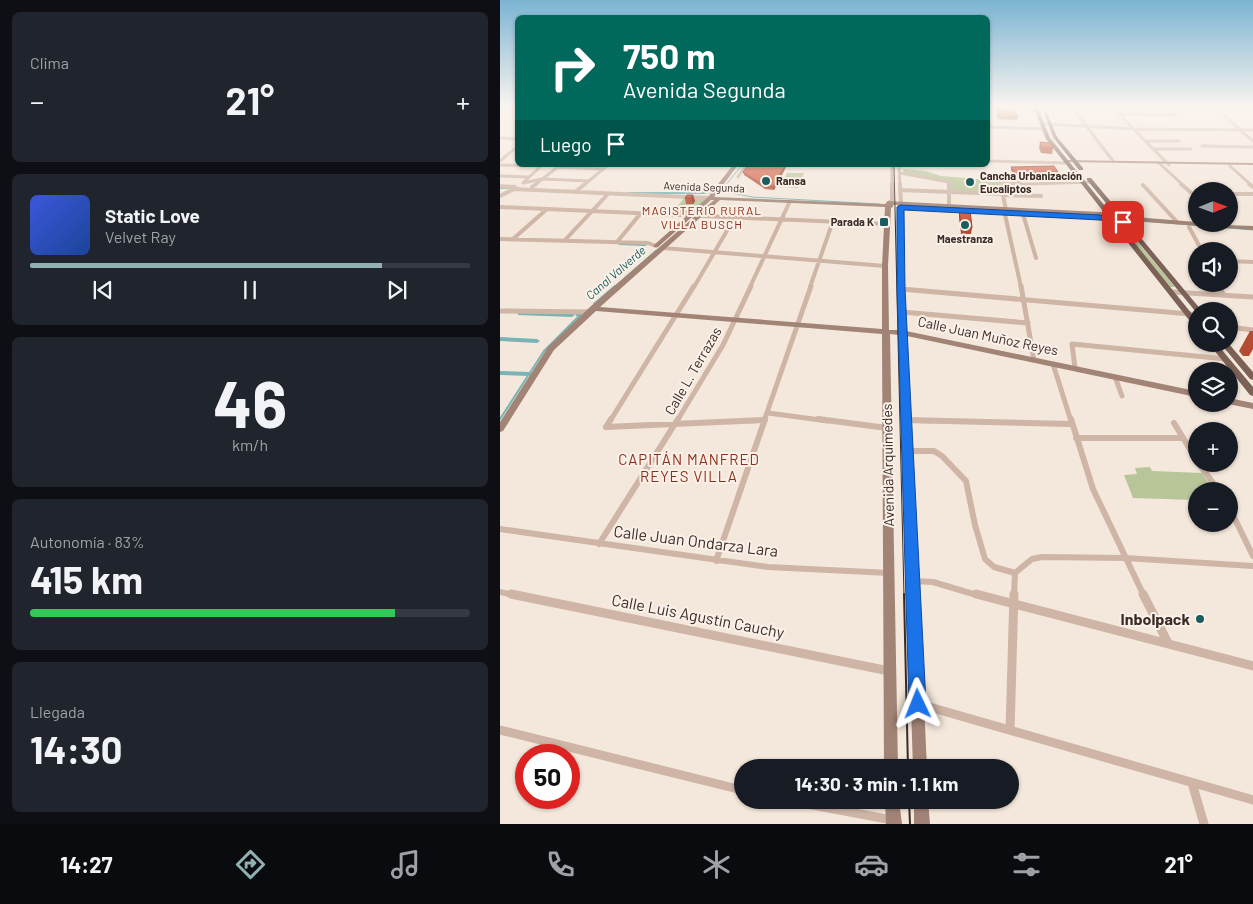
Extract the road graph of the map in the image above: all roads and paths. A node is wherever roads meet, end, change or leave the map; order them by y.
1 (1054, 144) edge
2 (1060, 144) edge
3 (1100, 144) edge
4 (1149, 144) edge
5 (1202, 146) dead end
6 (1253, 146) edge
7 (515, 149) edge
8 (1153, 149) junction
9 (1191, 149) dead end
10 (509, 154) junction
11 (515, 154) edge
12 (990, 160) edge
13 (1113, 161) junction
14 (1071, 162) junction
15 (500, 163) edge
16 (515, 164) edge
17 (1160, 164) junction
18 (1168, 164) junction
19 (1253, 165) edge
20 (1230, 166) junction
21 (540, 167) edge
22 (558, 167) edge
23 (574, 167) edge
24 (606, 167) edge
25 (734, 167) edge
26 (745, 167) edge
27 (892, 167) edge
28 (899, 167) edge
29 (603, 169) junction
30 (900, 174) junction
31 (500, 176) edge
32 (528, 177) junction
33 (738, 177) dead end
34 (542, 179) junction
35 (589, 181) junction
36 (1084, 182) junction
37 (1091, 182) junction
38 (523, 183) junction
39 (1143, 185) dead end
40 (500, 186) edge
41 (518, 187) junction
42 (1253, 187) edge
43 (1188, 188) edge
44 (513, 190) junction
45 (900, 190) junction
46 (577, 191) junction
47 (949, 192) junction
48 (606, 194) junction
49 (1238, 194) edge
50 (1253, 194) edge
51 (1003, 195) junction
52 (500, 196) edge
53 (1042, 196) dead end
54 (710, 198) junction
55 (719, 198) junction
56 (790, 201) junction
57 (887, 205) junction
58 (500, 206) edge
59 (901, 206) junction
60 (948, 207) junction
61 (547, 209) junction
62 (592, 211) junction
63 (1005, 211) junction
64 (641, 213) junction
65 (1023, 214) junction
66 (691, 215) junction
67 (700, 215) junction
68 (735, 217) junction
69 (1116, 218) junction
70 (782, 219) junction
71 (832, 221) junction
72 (1178, 223) junction
73 (1188, 223) edge
74 (886, 224) junction
75 (1188, 227) edge
76 (1238, 227) edge
77 (1238, 229) edge
78 (1253, 230) edge
79 (500, 239) edge
80 (513, 239) junction
81 (565, 240) junction
82 (617, 242) junction
83 (659, 247) junction
84 (715, 252) junction
85 (764, 257) junction
86 (1036, 258) dead end
87 (819, 261) junction
88 (1238, 261) edge
89 (1253, 262) edge
90 (886, 266) junction
91 (901, 289) junction
92 (1172, 292) junction
93 (1182, 292) junction
94 (1223, 294) joint
95 (1253, 297) edge
96 (1024, 299) junction
97 (1191, 302) edge
98 (591, 311) junction
99 (500, 312) edge
100 (902, 312) junction
101 (1188, 312) edge
102 (1188, 314) edge
103 (677, 315) junction
104 (734, 319) junction
105 (798, 324) junction
106 (1028, 324) junction
107 (1238, 328) edge
108 (886, 330) junction
109 (1253, 330) edge
110 (903, 332) junction
111 (1220, 352) edge
112 (1233, 352) edge
113 (1226, 359) junction
114 (1034, 360) junction
115 (1228, 362) edge
116 (1053, 364) junction
117 (1075, 368) junction
118 (1238, 373) edge
119 (1238, 374) edge
120 (1252, 374) edge
121 (1115, 377) junction
122 (1188, 392) edge
123 (1253, 393) edge
124 (1122, 396) dead end
125 (1238, 403) edge
126 (1253, 406) edge
127 (768, 413) junction
128 (765, 420) junction
129 (906, 420) junction
130 (1174, 423) dead end
131 (675, 424) junction
132 (1071, 424) junction
133 (887, 428) junction
134 (500, 429) edge
135 (1076, 438) junction
136 (1182, 438) junction
137 (1188, 447) edge
138 (908, 451) junction
139 (1238, 525) edge
140 (500, 529) edge
141 (599, 544) junction
142 (1253, 556) edge
143 (1125, 558) junction
144 (716, 561) junction
145 (1253, 566) edge
146 (889, 573) junction
147 (1015, 573) junction
148 (912, 581) junction
149 (500, 592) edge
150 (1014, 605) junction
151 (1168, 643) junction
152 (1253, 666) edge
153 (889, 670) junction
154 (918, 704) junction
155 (500, 730) edge
156 (1010, 730) junction
157 (892, 759) edge
158 (920, 759) edge
159 (1192, 783) junction
160 (734, 788) edge
161 (1253, 800) edge
162 (830, 809) edge
163 (892, 809) edge
164 (921, 809) edge
165 (893, 822) edge
166 (922, 824) edge
167 (1204, 824) edge

1 - 14 main road
2 - 14 main road
3 - 13 street
4 - 8 street
5 - 6 street
7 - 10 street
8 - 9 street
8 - 18 street
10 - 11 street
10 - 15 street
12 - 14 street
13 - 14 main road
13 - 17 main road
14 - 17 main road
14 - 36 main road
14 - 37 main road
15 - 16 street
17 - 18 main road
17 - 43 street
18 - 19 main road
18 - 20 main road
19 - 20 main road
20 - 42 street
21 - 32 street
22 - 34 street
23 - 29 street
24 - 29 street
25 - 54 main road
26 - 33 street
27 - 57 street, Avenida Arquímedes
28 - 30 street, Avenida Arquímedes
29 - 35 street
30 - 45 street, Avenida Arquímedes
30 - 47 street
31 - 32 street
32 - 38 street
34 - 35 street
34 - 38 street
34 - 46 street
35 - 46 street
36 - 37 street
36 - 51 street
36 - 69 main road
37 - 69 main road
38 - 41 street
39 - 72 street
40 - 41 street
41 - 44 street
44 - 46 street, Avenida Segunda
44 - 52 street
45 - 47 street
45 - 59 street, Avenida Arquímedes
46 - 48 street, Avenida Segunda
47 - 51 street
47 - 60 street
48 - 54 street, Avenida Segunda
48 - 62 street
49 - 50 street
51 - 53 street
51 - 63 street
54 - 55 main road, Avenida Segunda
54 - 66 main road
55 - 56 main road, Avenida Segunda
55 - 67 main road
56 - 57 main road, Avenida Segunda
56 - 70 street, Calle L. Terrazas
57 - 59 main road, Avenida Segunda
57 - 74 main road, Avenida Arquímedes
58 - 61 street
59 - 60 main road, Avenida Segunda
59 - 63 main road, Avenida Segunda
59 - 91 main road, Avenida Arquímedes
60 - 63 main road, Avenida Segunda
61 - 62 street
61 - 80 street
62 - 64 street
62 - 81 street
63 - 65 main road, Avenida Segunda
63 - 69 main road, Avenida Segunda
63 - 96 street
64 - 66 street
64 - 82 street
65 - 69 main road, Avenida Segunda
65 - 86 street
66 - 67 street
66 - 83 main road
67 - 68 street
67 - 83 main road
68 - 70 street
68 - 84 street
69 - 72 main road, Avenida Segunda
69 - 75 main road, Avenida Segunda
69 - 92 main road
69 - 93 main road
70 - 71 street
70 - 85 street, Calle L. Terrazas
71 - 74 street
71 - 87 street
72 - 73 main road, Avenida Segunda
74 - 90 main road, Avenida Arquímedes
76 - 78 main road, Avenida Segunda
77 - 78 main road, Avenida Segunda
79 - 80 street
80 - 81 street
81 - 82 street
82 - 83 street
83 - 84 street
83 - 98 main road
84 - 85 street
84 - 103 street
85 - 87 street
85 - 104 street, Calle L. Terrazas
87 - 90 street
87 - 105 street
88 - 89 street
90 - 108 main road, Avenida Arquímedes
91 - 96 street
91 - 100 main road, Avenida Arquímedes
92 - 93 street
92 - 101 main road
93 - 94 street
93 - 97 main road
94 - 95 street
96 - 102 street
96 - 106 street
98 - 99 street
98 - 103 main road, Calle Juan Muñoz Reyes
98 - 134 main road
100 - 106 street
100 - 110 main road, Avenida Arquímedes
103 - 104 main road, Calle Juan Muñoz Reyes
103 - 131 street
104 - 105 main road, Calle Juan Muñoz Reyes
104 - 131 street, Calle L. Terrazas
105 - 108 main road, Calle Juan Muñoz Reyes
105 - 127 street
106 - 114 street
107 - 109 street
108 - 110 main road, Calle Juan Muñoz Reyes
108 - 133 main road, Avenida Arquímedes
110 - 114 main road, Calle Juan Muñoz Reyes
110 - 129 main road, Avenida Arquímedes
111 - 113 main road
112 - 120 main road
113 - 115 main road
113 - 117 street
114 - 116 main road, Calle Juan Muñoz Reyes
116 - 117 main road, Calle Juan Muñoz Reyes
116 - 132 street
117 - 121 main road, Calle Juan Muñoz Reyes
118 - 120 street
119 - 123 main road
121 - 122 main road, Calle Juan Muñoz Reyes
121 - 124 street
125 - 126 main road
127 - 128 street
127 - 133 street
128 - 131 street
128 - 144 street
129 - 132 street
129 - 138 main road, Avenida Arquímedes
130 - 136 street
131 - 141 street, Calle L. Terrazas
132 - 135 street
133 - 146 main road, Avenida Arquímedes
135 - 136 street
135 - 143 street
136 - 137 street
138 - 147 street
138 - 148 main road, Avenida Arquímedes
139 - 142 street
140 - 141 street, Calle Juan Ondarza Lara
141 - 144 street, Calle Juan Ondarza Lara
143 - 145 street
143 - 147 street
143 - 151 street
144 - 146 street, Calle Juan Ondarza Lara
146 - 153 main road, Avenida Arquímedes
147 - 150 street
148 - 150 street
148 - 154 main road, Avenida Arquímedes
149 - 153 street, Calle Luis Agustín Cauchy
150 - 151 street
150 - 156 street
151 - 152 street
153 - 157 main road, Avenida Arquímedes
154 - 156 street
154 - 158 main road, Avenida Arquímedes
155 - 160 street
156 - 159 street
159 - 161 street
159 - 167 street
162 - 165 street
163 - 165 main road
164 - 166 main road

